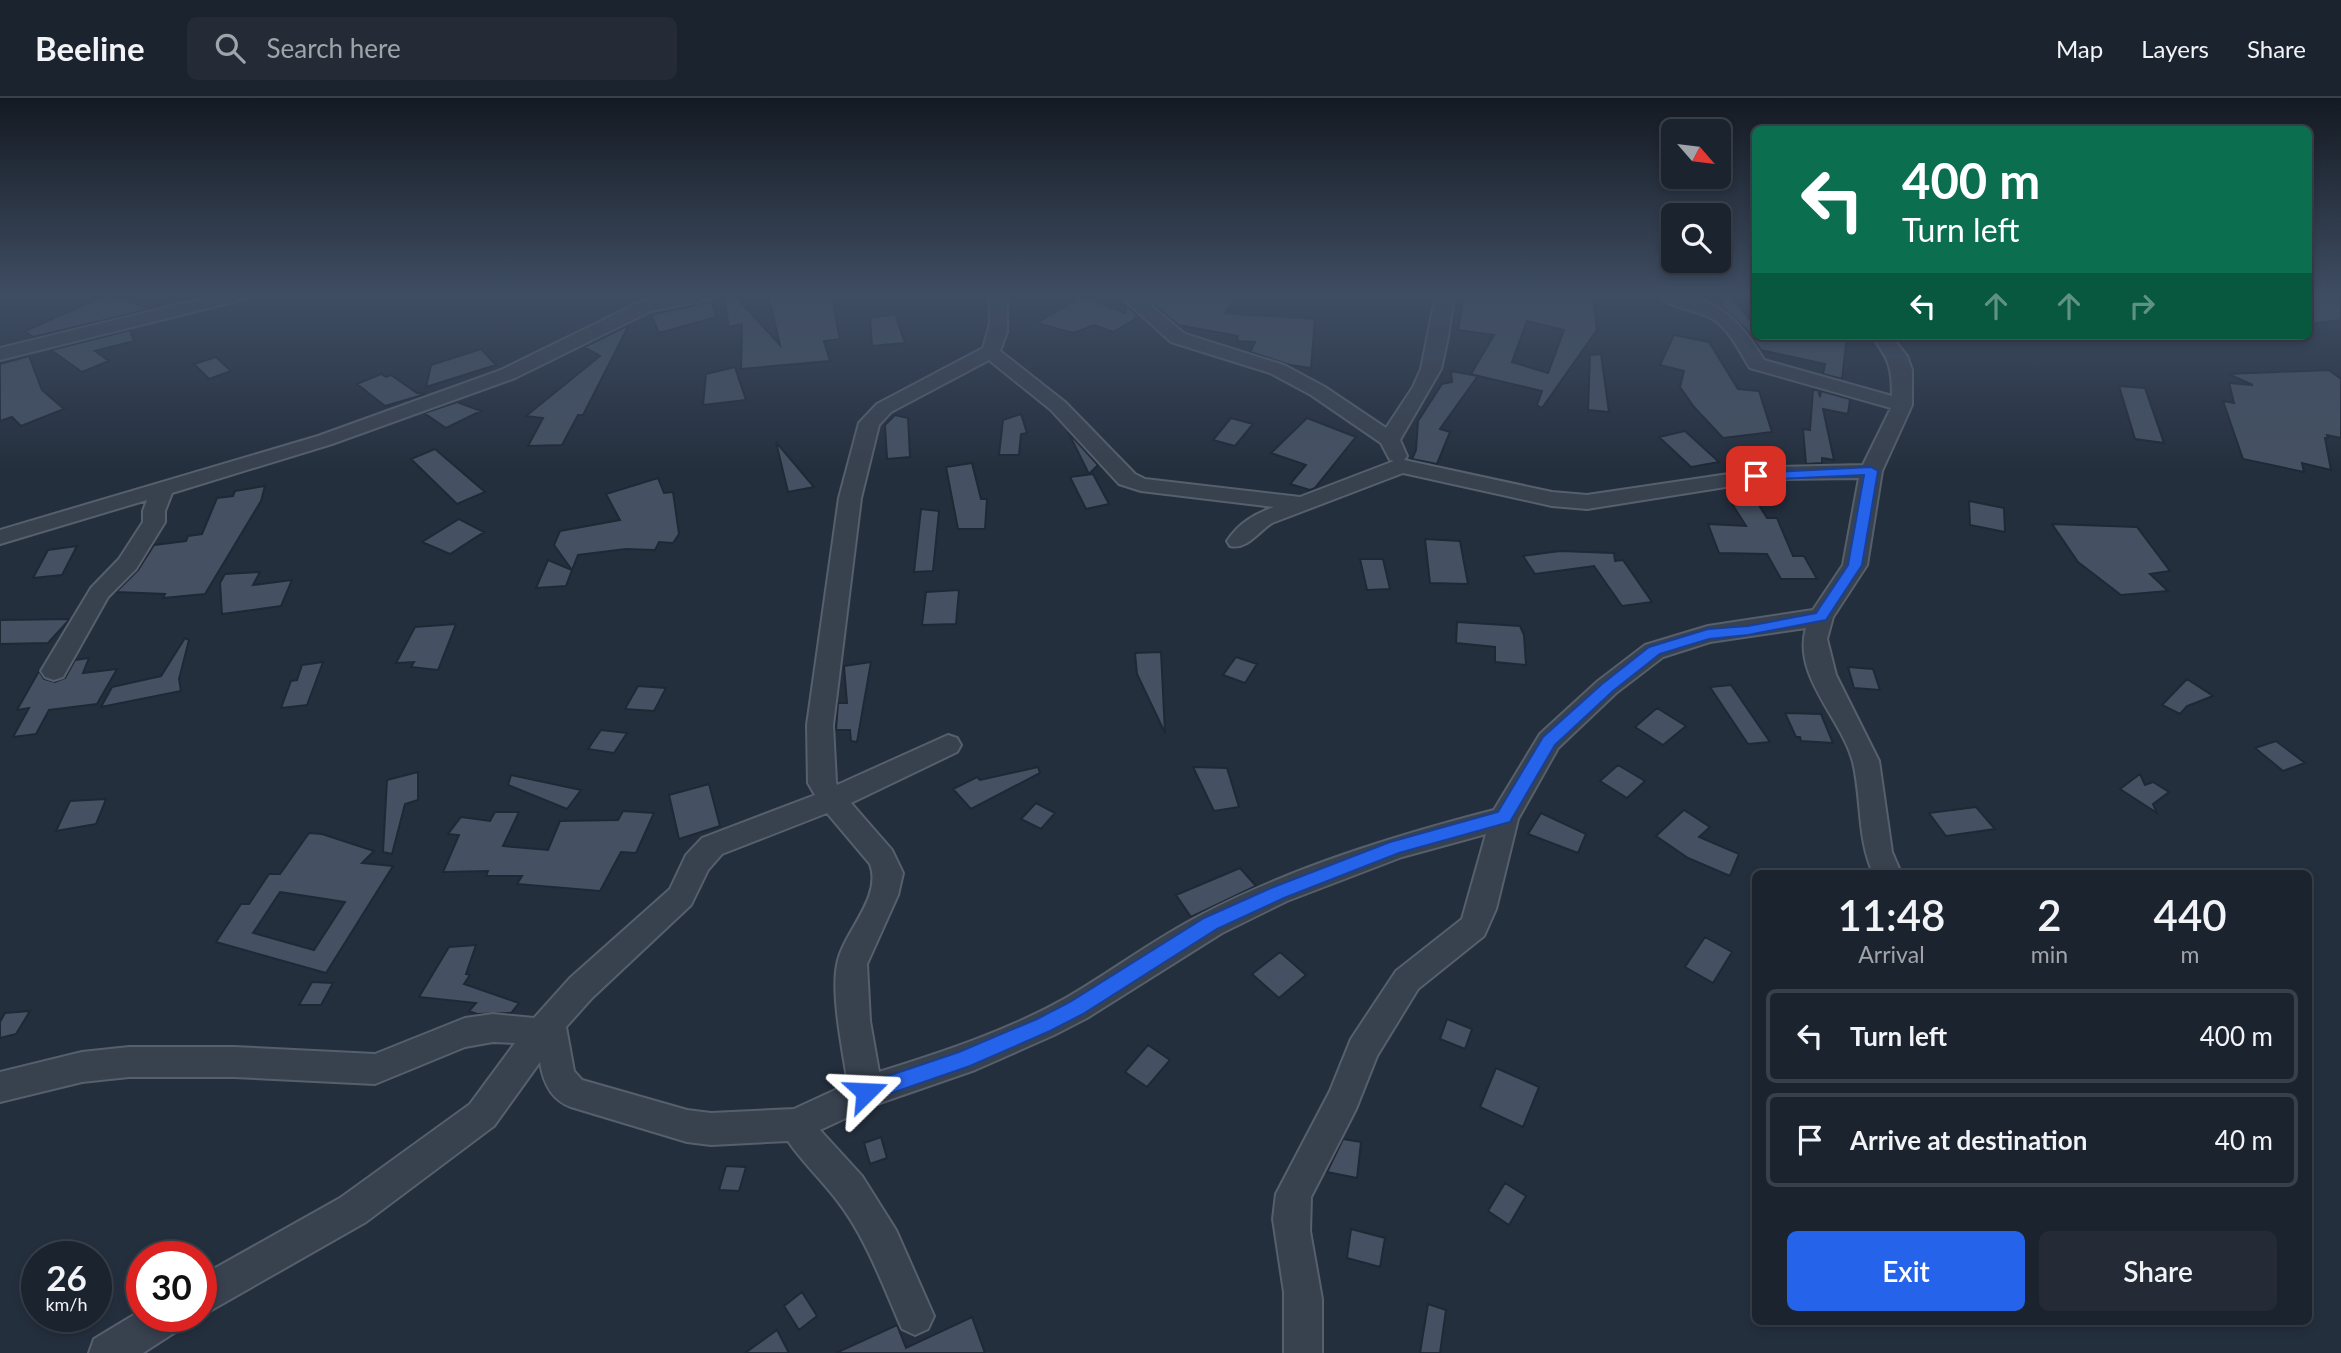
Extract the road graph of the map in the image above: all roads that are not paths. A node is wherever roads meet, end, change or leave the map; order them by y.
1 (990, 352) edge
2 (544, 353) edge
3 (989, 353) edge
4 (1225, 353) edge
5 (1436, 353) edge
6 (1750, 353) edge
7 (1894, 353) edge
8 (1902, 405) junction
9 (1390, 440) junction
10 (1401, 466) junction
11 (1871, 471) junction
12 (162, 491) junction
13 (1301, 504) junction
14 (0, 537) edge
15 (1238, 541) dead end
16 (1821, 617) junction
17 (54, 671) dead end
18 (948, 745) dead end
19 (832, 800) junction
20 (1504, 817) junction
21 (1887, 870) edge
22 (545, 1028) junction
23 (0, 1087) edge
24 (866, 1092) junction
25 (796, 1125) junction
26 (217, 1288) edge
27 (915, 1316) dead end
28 (141, 1332) edge
29 (108, 1353) edge
30 (1303, 1353) edge

1 - 13 street
2 - 12 street
3 - 19 street
4 - 9 street
5 - 9 street
6 - 8 street
7 - 8 street
8 - 11 street
9 - 10 street
10 - 11 street
10 - 13 street
11 - 16 street
12 - 14 street
12 - 17 street
13 - 15 street
16 - 20 street
16 - 21 street
18 - 19 street
19 - 22 street
19 - 24 street
20 - 24 street
20 - 30 street
22 - 23 street
22 - 25 street
22 - 26 street
24 - 25 street
25 - 27 street
28 - 29 street

